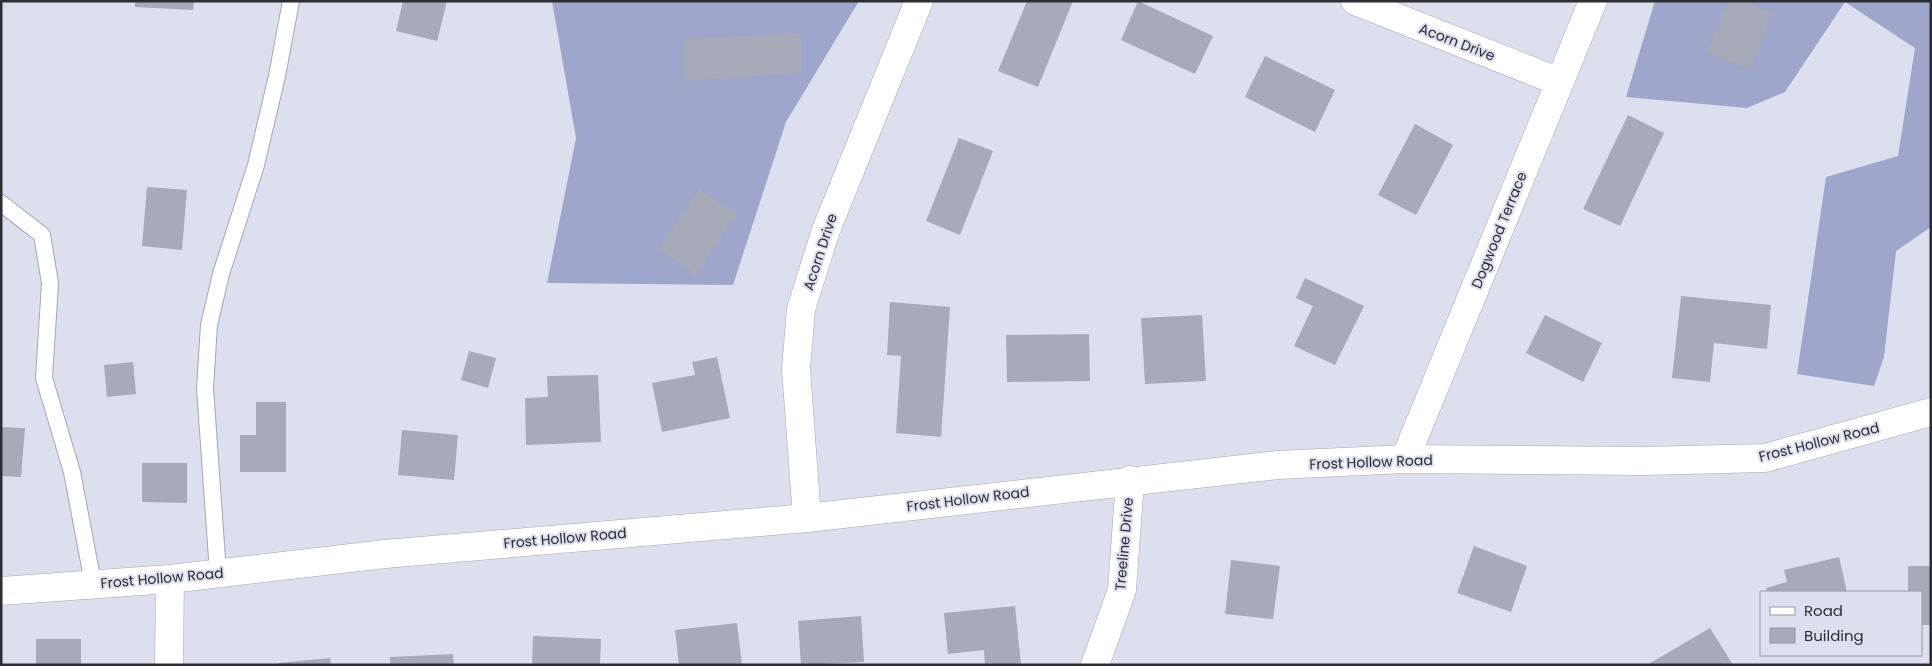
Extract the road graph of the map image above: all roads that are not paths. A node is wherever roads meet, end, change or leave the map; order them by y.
1 (291, 1) edge
2 (919, 1) edge
3 (1355, 1) edge
4 (1593, 1) edge
5 (1560, 82) junction
6 (1, 203) edge
7 (1931, 412) edge
8 (1405, 459) junction
9 (1130, 480) junction
10 (807, 518) junction
11 (218, 573) junction
12 (170, 579) junction
13 (93, 583) junction
14 (1, 591) edge
15 (169, 665) edge
16 (1095, 665) edge

1 - 11 lane
2 - 10 street, Acorn Drive
3 - 5 street, Acorn Drive
4 - 5 street, Dogwood Terrace
5 - 8 street, Dogwood Terrace
6 - 13 lane
7 - 8 street, Frost Hollow Road
8 - 9 street, Frost Hollow Road
9 - 10 street, Frost Hollow Road
9 - 16 street, Treeline Drive
10 - 11 street, Frost Hollow Road
11 - 12 street, Frost Hollow Road
12 - 13 street, Frost Hollow Road
12 - 15 street
13 - 14 street, Frost Hollow Road

